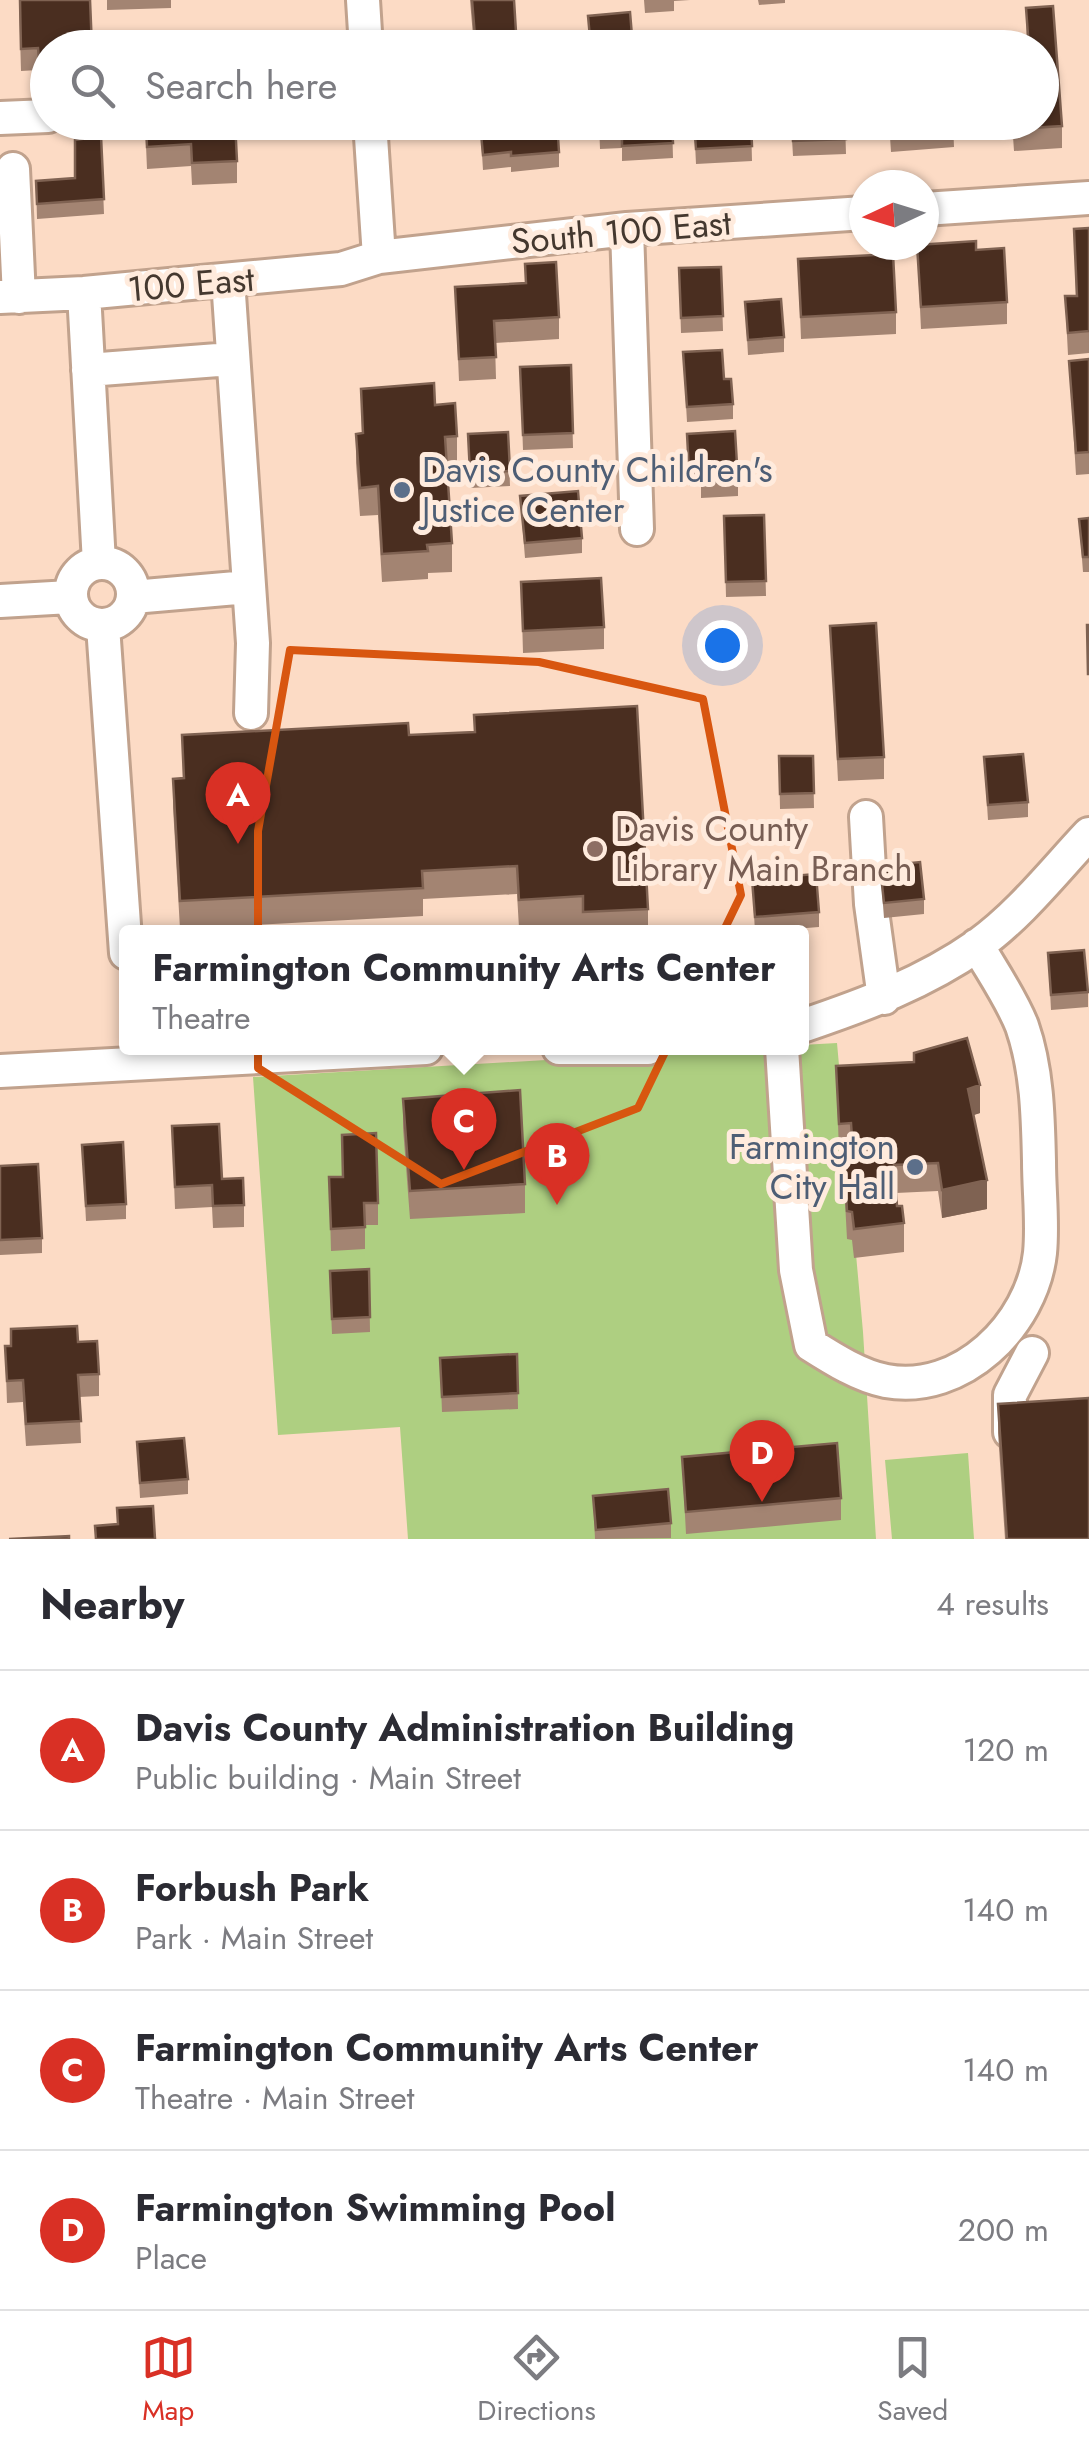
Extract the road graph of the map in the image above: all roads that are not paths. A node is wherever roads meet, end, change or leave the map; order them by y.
1 (363, 0) edge
2 (365, 30) edge
3 (30, 117) edge
4 (0, 118) edge
5 (371, 140) edge
6 (12, 169) dead end
7 (1089, 198) edge
8 (939, 208) edge
9 (849, 214) edge
10 (627, 229) junction
11 (379, 257) junction
12 (228, 280) junction
13 (84, 294) junction
14 (9, 297) edge
15 (232, 359) junction
16 (88, 370) junction
17 (638, 530) dead end
18 (99, 563) junction
19 (248, 587) junction
20 (70, 597) junction
21 (133, 597) junction
22 (0, 601) edge
23 (103, 626) junction
24 (252, 713) dead end
25 (866, 817) dead end
26 (1089, 834) edge
27 (124, 925) edge
28 (977, 945) junction
29 (884, 998) junction
30 (809, 1024) edge
31 (134, 1055) edge
32 (782, 1055) edge
33 (0, 1071) edge
34 (1032, 1353) dead end
35 (1010, 1432) edge

1 - 2 street
3 - 4 street
5 - 11 street
6 - 14 street
7 - 8 street
9 - 10 street, South 100 East
10 - 11 street, South 100 East
10 - 17 street
11 - 12 street, 100 East
12 - 13 street, 100 East
12 - 15 street
13 - 14 street, 100 East
13 - 16 street
15 - 16 street
15 - 19 street
16 - 18 street
18 - 20 street
18 - 21 street
19 - 21 street
19 - 24 street
20 - 22 street
20 - 23 street
21 - 23 street
23 - 27 street
25 - 29 street
26 - 28 street
28 - 29 street
28 - 32 street
29 - 30 street
31 - 33 street
34 - 35 street

